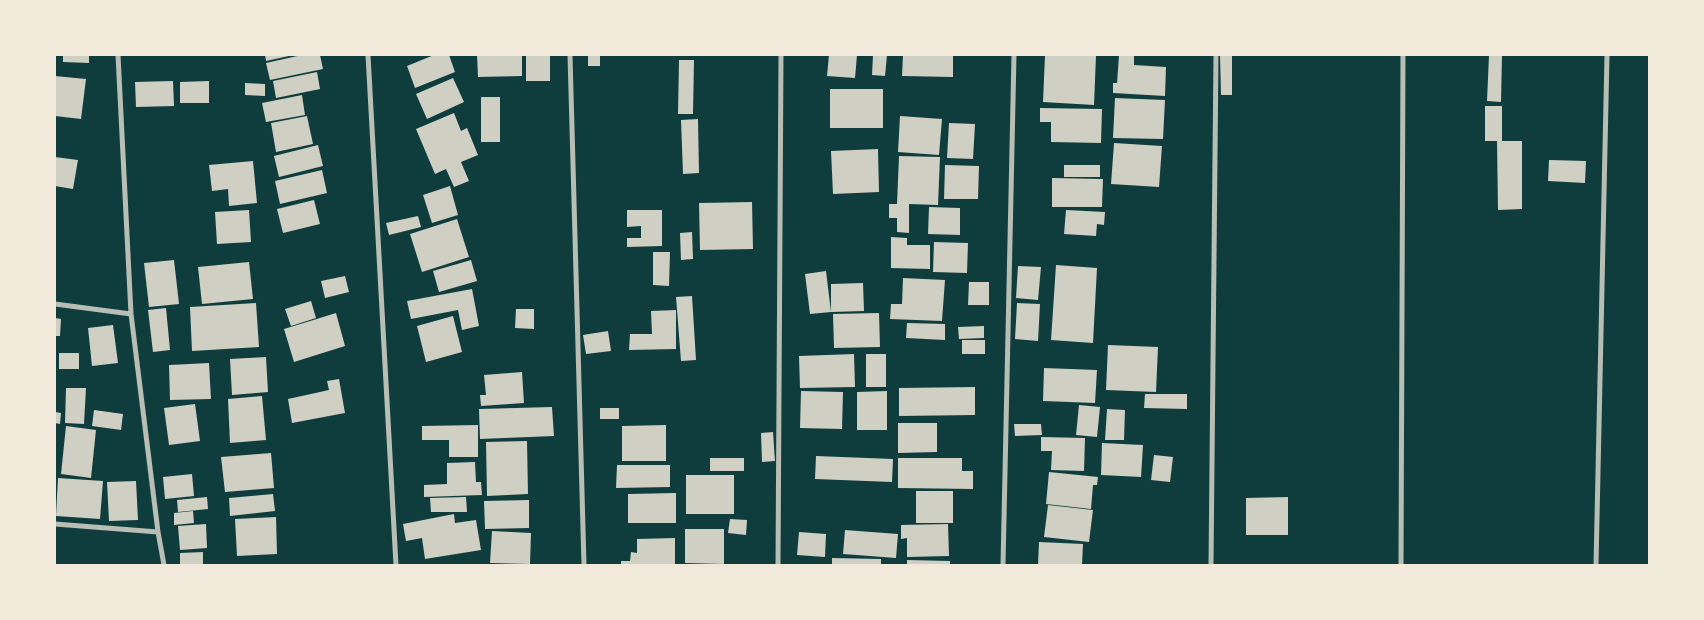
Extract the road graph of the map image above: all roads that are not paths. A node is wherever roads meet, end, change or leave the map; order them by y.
1 (118, 55) edge
2 (368, 55) edge
3 (570, 55) edge
4 (781, 55) edge
5 (1014, 55) edge
6 (1216, 55) edge
7 (1403, 55) edge
8 (1607, 55) edge
9 (55, 304) edge
10 (131, 314) junction
11 (55, 524) edge
12 (158, 532) junction
13 (164, 565) edge
14 (396, 565) edge
15 (584, 565) edge
16 (778, 565) edge
17 (1003, 565) edge
18 (1211, 565) edge
19 (1400, 565) edge
20 (1596, 565) edge

1 - 10 street
2 - 14 street
3 - 15 street
4 - 16 street
5 - 17 street
6 - 18 street
7 - 19 street
8 - 20 street
9 - 10 street
10 - 12 street
11 - 12 street
12 - 13 street

